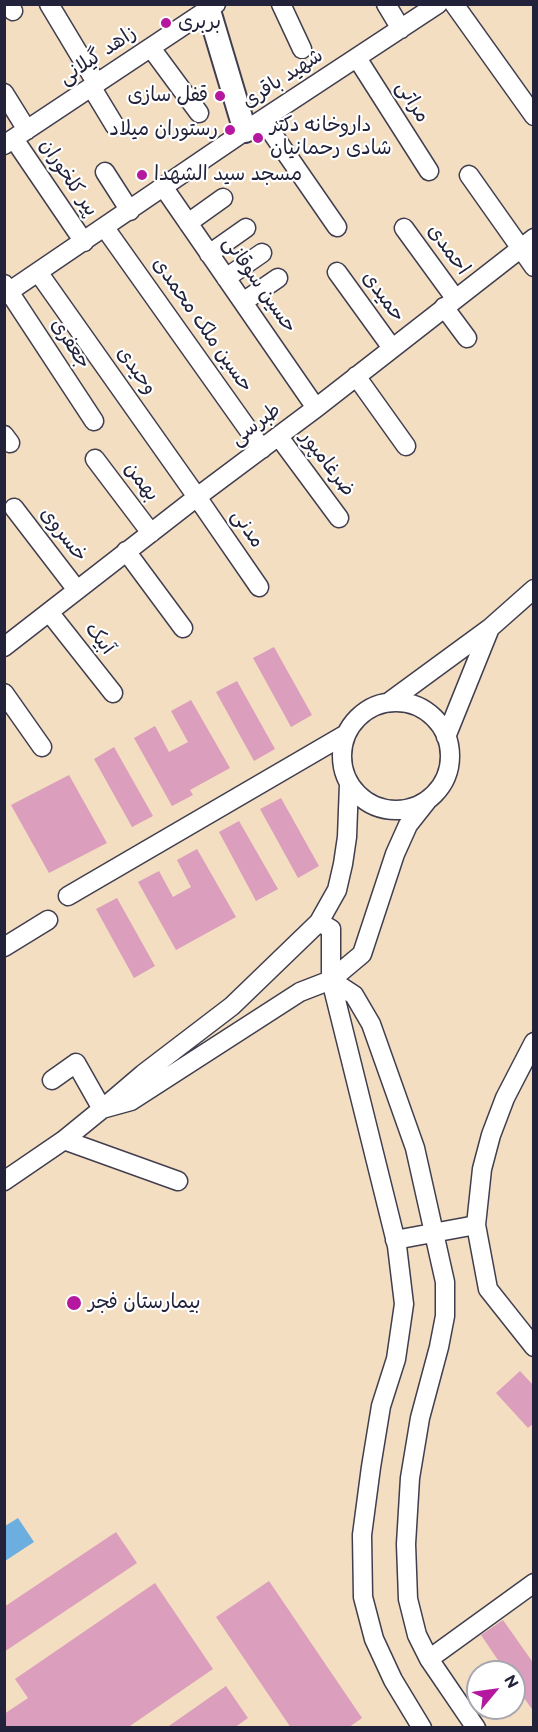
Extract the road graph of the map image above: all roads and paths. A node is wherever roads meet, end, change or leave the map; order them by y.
1 (49, 4) edge
2 (281, 4) edge
3 (386, 4) edge
4 (438, 4) edge
5 (454, 4) edge
6 (210, 6) edge
7 (401, 29) junction
8 (151, 48) junction
9 (302, 49) dead end
10 (357, 58) junction
11 (95, 86) junction
12 (4, 93) edge
13 (199, 113) dead end
14 (534, 116) edge
15 (115, 126) dead end
16 (254, 126) junction
17 (15, 138) edge
18 (429, 171) dead end
19 (105, 172) dead end
20 (470, 175) dead end
21 (164, 188) junction
22 (223, 198) dead end
23 (130, 211) junction
24 (188, 223) junction
25 (337, 227) dead end
26 (105, 228) junction
27 (246, 228) dead end
28 (404, 228) dead end
29 (84, 242) junction
30 (527, 243) edge
31 (262, 253) dead end
32 (209, 254) junction
33 (534, 267) edge
34 (38, 272) junction
35 (337, 273) dead end
36 (226, 278) junction
37 (278, 278) dead end
38 (6, 291) edge
39 (243, 302) junction
40 (449, 303) junction
41 (467, 338) dead end
42 (392, 348) junction
43 (356, 376) junction
44 (316, 408) junction
45 (93, 421) dead end
46 (279, 437) junction
47 (406, 446) dead end
48 (262, 449) junction
49 (95, 459) dead end
50 (198, 496) junction
51 (14, 507) dead end
52 (339, 518) dead end
53 (151, 532) junction
54 (126, 551) junction
55 (259, 587) dead end
56 (534, 588) edge
57 (77, 590) junction
58 (49, 612) junction
59 (183, 628) dead end
60 (490, 628) junction
61 (4, 647) edge
62 (4, 693) edge
63 (113, 693) dead end
64 (389, 702) junction
65 (345, 734) junction
66 (446, 737) junction
67 (42, 747) dead end
68 (349, 784) junction
69 (427, 801) junction
70 (68, 896) dead end
71 (48, 920) dead end
72 (319, 922) junction
73 (4, 947) edge
74 (331, 980) junction
75 (534, 1042) edge
76 (52, 1080) dead end
77 (102, 1109) junction
78 (64, 1140) junction
79 (4, 1181) edge
80 (178, 1181) dead end
81 (476, 1225) junction
82 (434, 1233) junction
83 (396, 1240) junction
84 (534, 1347) edge
85 (534, 1583) edge
86 (429, 1659) junction
87 (422, 1728) edge
88 (476, 1728) edge

1 - 11 street
2 - 9 street
3 - 7 street
4 - 7 street, شهید باقری
5 - 14 street
6 - 8 street, زاهد گیلانی
6 - 16 main road
7 - 10 street, شهید باقری
8 - 11 street, زاهد گیلانی
8 - 13 street
10 - 16 street, شهید باقری
10 - 18 street, مراتی
11 - 15 street
11 - 17 street, زاهد گیلانی
12 - 17 street, پیر کلخوران
16 - 21 street, شهید باقری
16 - 25 street
17 - 29 street, پیر کلخوران
19 - 23 street
20 - 30 street
21 - 23 street, شهید باقری
21 - 24 street, حسین سوقانی
22 - 24 street
23 - 26 street, شهید باقری
24 - 32 street, حسین سوقانی
26 - 29 street, شهید باقری
26 - 48 street, حسین ملک محمدی
27 - 32 street
28 - 40 street, احمدی
29 - 34 street, شهید باقری
30 - 33 street
30 - 40 street, طبرسی
31 - 36 street
32 - 36 street, حسین سوقانی
34 - 38 street, شهید باقری
34 - 50 street, وحیدی
35 - 42 street, حمیدی
36 - 39 street, حسین سوقانی
37 - 39 street
38 - 45 street, جعفری
39 - 44 street, حسین سوقانی
40 - 41 street, احمدی
40 - 42 street, طبرسی
42 - 43 street, طبرسی
43 - 44 street, طبرسی
43 - 47 street
44 - 46 street, طبرسی
46 - 48 street, طبرسی
46 - 52 street, ضرغامپور
48 - 50 street, طبرسی
49 - 53 street, بهمن
50 - 53 street, طبرسی
50 - 55 street, مدنی
51 - 57 street, خسروی
53 - 54 street, طبرسی
54 - 57 street, طبرسی
54 - 59 street
56 - 60 street
57 - 58 street, طبرسی
58 - 61 street, طبرسی
58 - 63 street, آبیک
60 - 64 street
60 - 66 street
62 - 67 street
64 - 65 street
64 - 66 street
65 - 68 street
65 - 70 street
66 - 69 street
68 - 69 street
68 - 72 street
69 - 74 street
71 - 73 street
72 - 74 street
72 - 77 street
74 - 77 street
74 - 82 street
74 - 83 street
75 - 81 street
76 - 77 street
77 - 78 street
78 - 79 street
78 - 80 street
81 - 82 street
81 - 84 street
82 - 83 street
82 - 86 street
83 - 87 street
85 - 86 street
86 - 88 street

